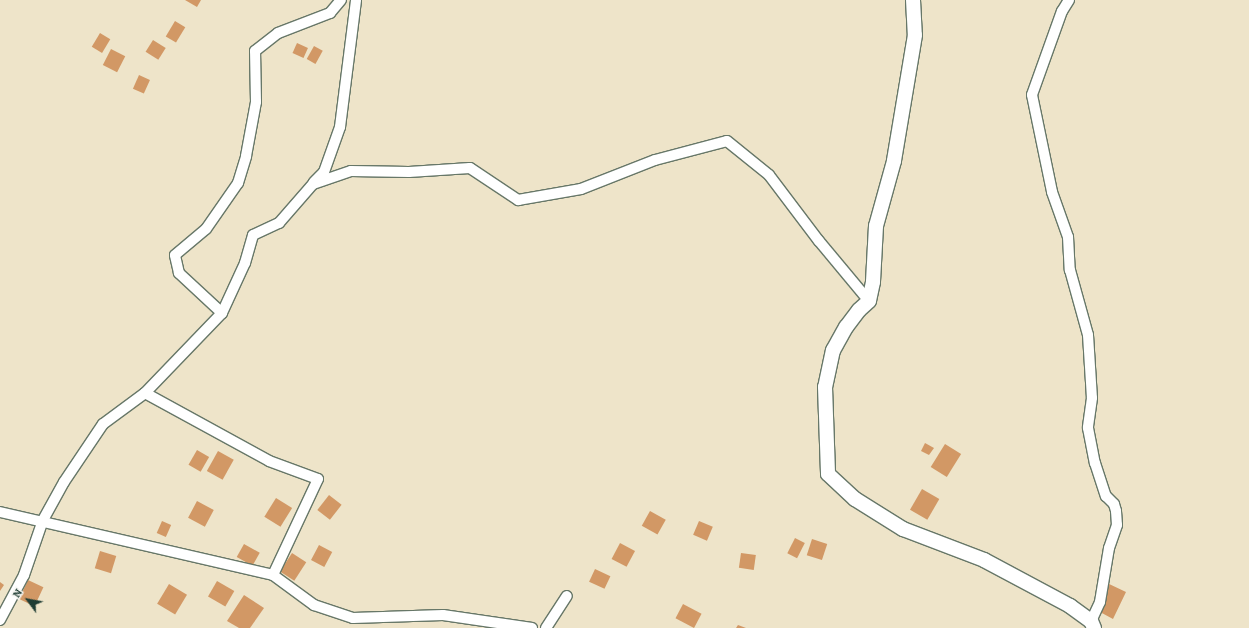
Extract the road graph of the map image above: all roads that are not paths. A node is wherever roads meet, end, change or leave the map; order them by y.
1 (341, 0) edge
2 (356, 0) edge
3 (913, 0) edge
4 (1069, 0) edge
5 (313, 184) junction
6 (870, 301) junction
7 (222, 313) junction
8 (145, 393) junction
9 (0, 512) edge
10 (43, 520) junction
11 (273, 575) junction
12 (567, 596) dead end
13 (0, 620) edge
14 (1092, 625) edge
15 (532, 628) edge
16 (546, 628) edge

1 - 7 street
2 - 5 street
3 - 6 street
4 - 14 street
5 - 6 street
5 - 7 street
6 - 14 street
7 - 8 street
8 - 10 street
8 - 11 street
9 - 10 street
10 - 11 street
10 - 13 street
11 - 15 street
12 - 16 street

